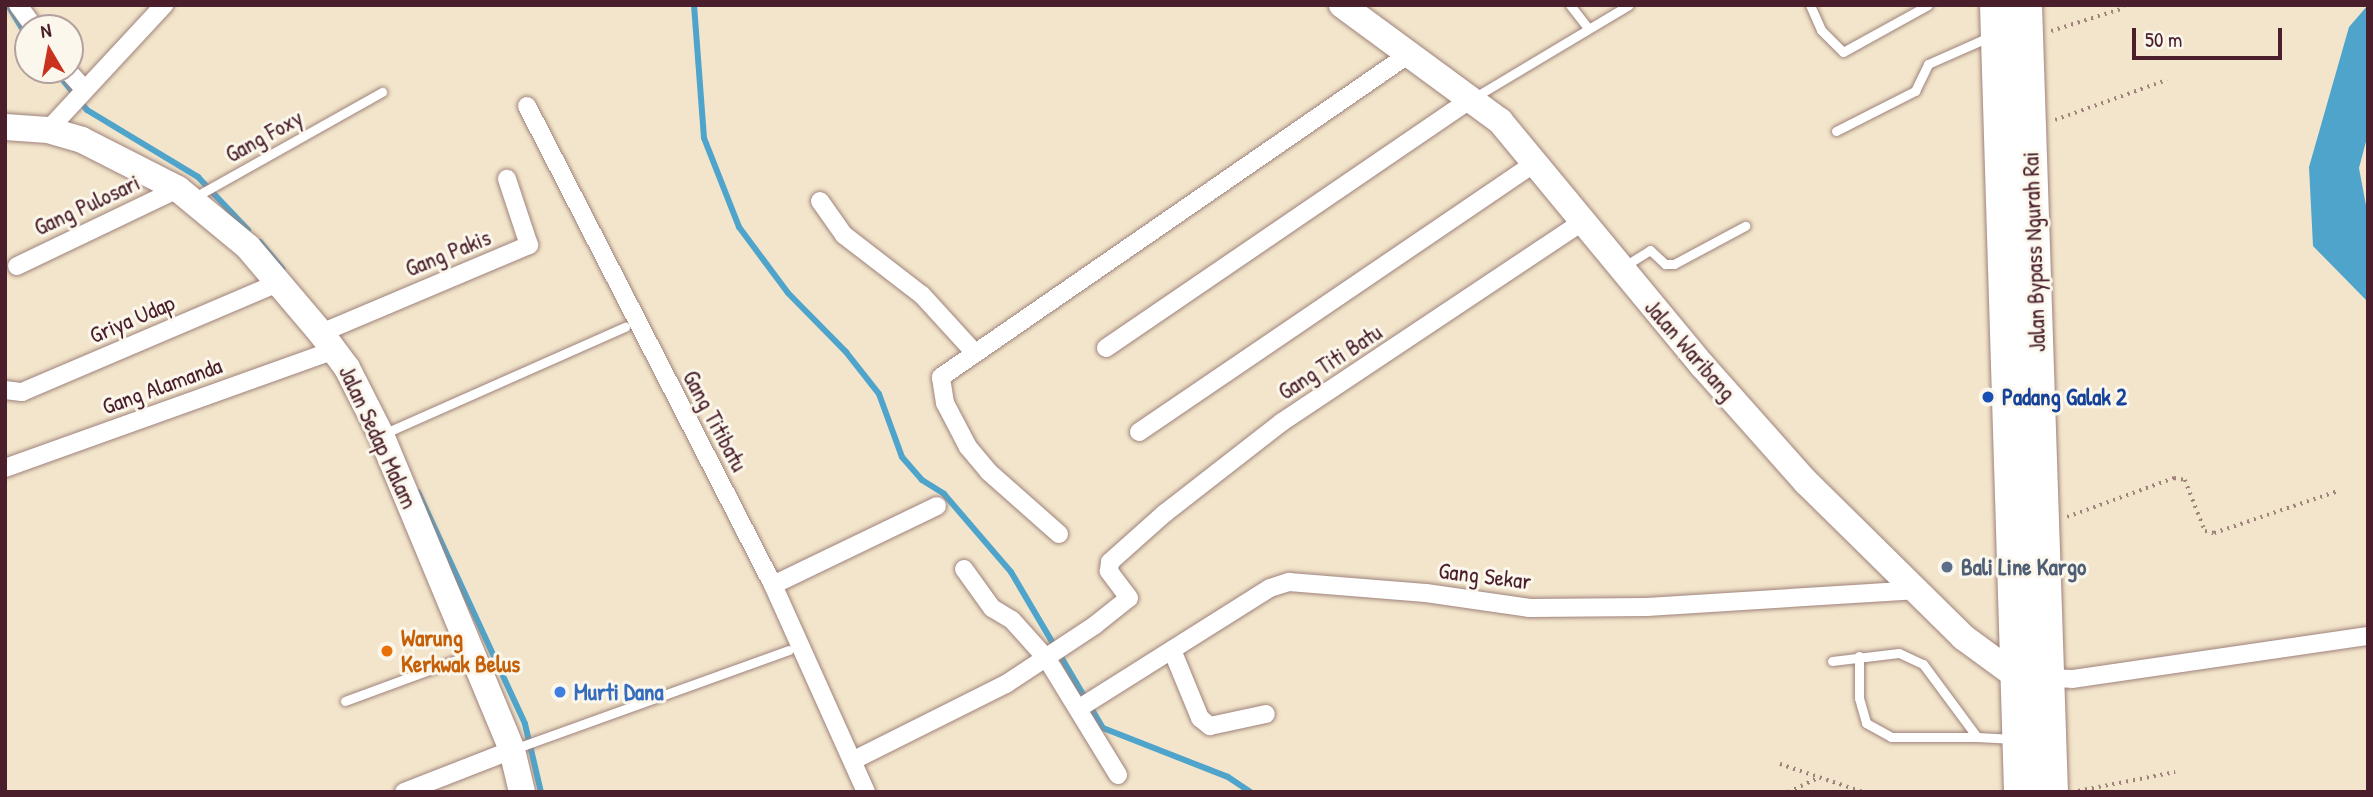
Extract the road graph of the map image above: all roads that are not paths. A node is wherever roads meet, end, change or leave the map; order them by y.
1 (164, 5) edge
2 (1342, 5) edge
3 (1570, 5) edge
4 (1629, 5) edge
5 (1810, 5) edge
6 (1928, 5) edge
7 (2025, 5) edge
8 (2006, 26) edge
9 (1587, 27) junction
10 (1409, 54) junction
11 (73, 84) edge
12 (382, 92) dead end
13 (78, 94) junction
14 (1473, 98) junction
15 (527, 106) dead end
16 (5, 127) edge
17 (48, 130) junction
18 (1836, 131) dead end
19 (1537, 162) junction
20 (507, 179) dead end
21 (197, 192) junction
22 (820, 201) dead end
23 (1583, 221) junction
24 (1745, 226) dead end
25 (16, 266) dead end
26 (1621, 269) junction
27 (278, 283) junction
28 (625, 327) dead end
29 (329, 335) junction
30 (1106, 348) dead end
31 (974, 352) junction
32 (5, 390) edge
33 (387, 432) junction
34 (1139, 432) dead end
35 (5, 468) edge
36 (937, 506) dead end
37 (1059, 534) dead end
38 (964, 569) dead end
39 (773, 585) junction
40 (1918, 590) junction
41 (2368, 636) edge
42 (789, 650) dead end
43 (1172, 650) junction
44 (1054, 654) junction
45 (472, 655) junction
46 (1859, 656) junction
47 (1832, 661) dead end
48 (2033, 678) junction
49 (345, 701) dead end
50 (1085, 704) junction
51 (1266, 713) dead end
52 (1977, 737) junction
53 (2019, 739) junction
54 (519, 747) junction
55 (854, 760) junction
56 (1118, 775) dead end
57 (2048, 786) edge
58 (404, 792) edge
59 (522, 792) edge
60 (866, 792) edge

1 - 13 street
2 - 10 street, Jalan Waribang
3 - 9 lane
4 - 9 lane
5 - 6 lane
7 - 8 highway, Jalan Bypass Ngurah Rai
8 - 18 lane
8 - 48 highway, Jalan Bypass Ngurah Rai
8 - 48 highway, Jalan Bypass Ngurah Rai
9 - 14 lane
10 - 14 street, Jalan Waribang
10 - 31 street
11 - 13 street
12 - 21 lane, Gang Foxy
13 - 17 street
14 - 19 street, Jalan Waribang
14 - 30 street
15 - 39 street, Gang Titibatu
16 - 17 street, Jalan Sedap Malam
17 - 21 street, Jalan Sedap Malam
19 - 23 street, Jalan Waribang
19 - 34 street
20 - 29 street, Gang Pakis
21 - 25 street, Gang Pulosari
21 - 27 street, Jalan Sedap Malam
22 - 31 street
23 - 26 street, Jalan Waribang
23 - 44 street, Gang Titi Batu
24 - 26 lane
26 - 40 street, Jalan Waribang
27 - 29 street, Jalan Sedap Malam
27 - 32 street, Griya Udap
28 - 33 lane
29 - 33 street, Jalan Sedap Malam
29 - 35 street, Gang Alamanda
31 - 37 street
33 - 45 street, Jalan Sedap Malam
36 - 39 street
38 - 44 street
39 - 55 street, Gang Titibatu
40 - 43 street, Gang Sekar
40 - 48 street, Jalan Waribang
41 - 48 street
42 - 54 lane
43 - 50 street, Gang Sekar
43 - 51 street
44 - 50 street
44 - 55 street
45 - 49 lane
45 - 54 street, Jalan Sedap Malam
46 - 47 lane
46 - 52 lane
46 - 52 lane
48 - 53 highway, Jalan Bypass Ngurah Rai
48 - 57 highway, Jalan Bypass Ngurah Rai
50 - 56 street
52 - 53 lane
53 - 57 highway, Jalan Bypass Ngurah Rai
54 - 58 street
54 - 59 street, Jalan Sedap Malam
55 - 60 street, Gang Titibatu

